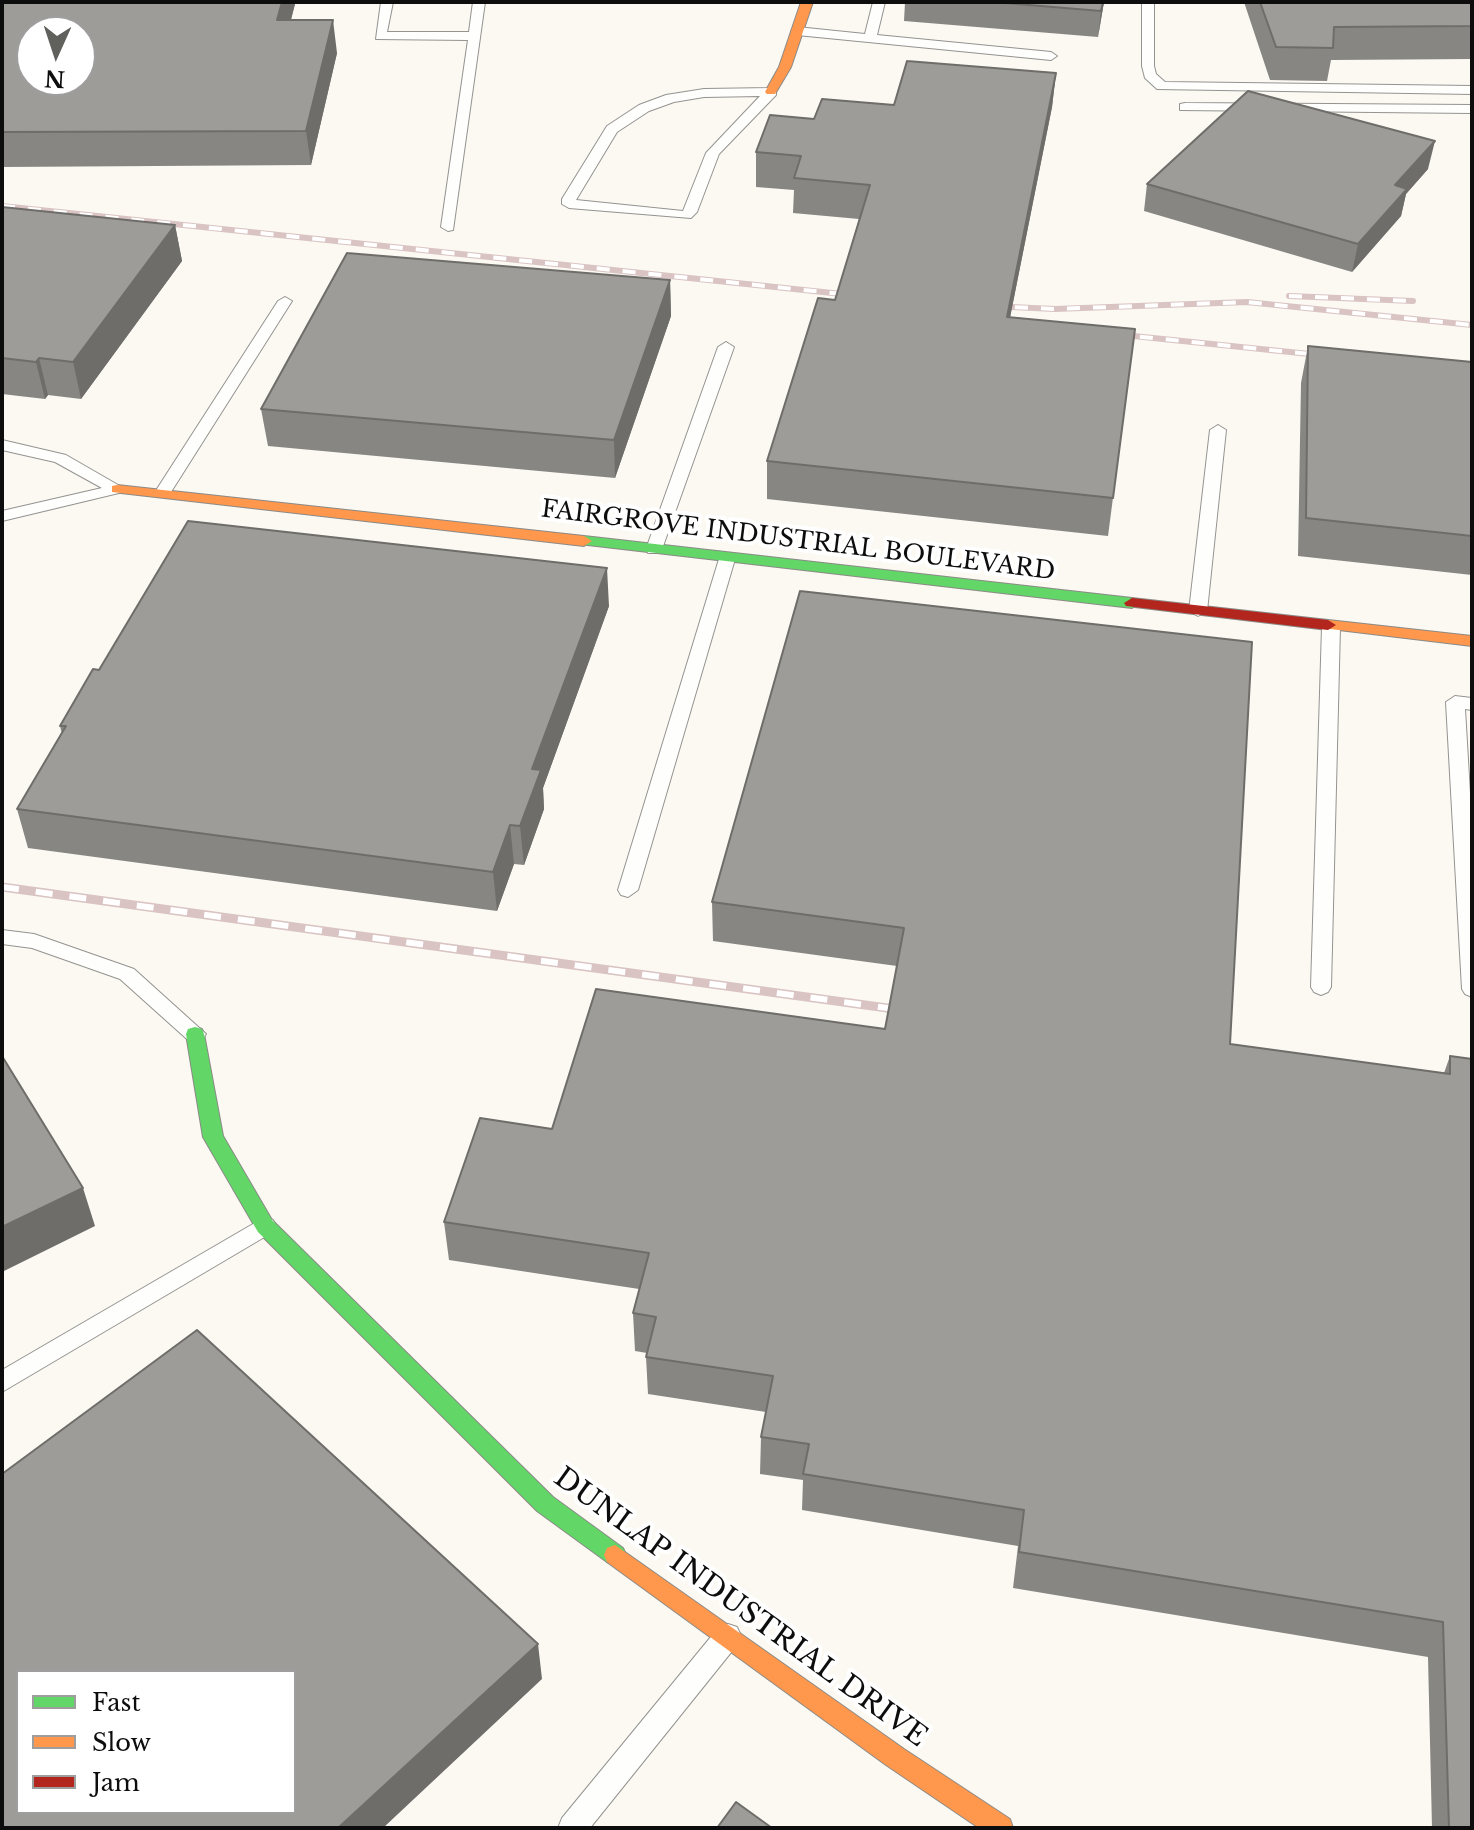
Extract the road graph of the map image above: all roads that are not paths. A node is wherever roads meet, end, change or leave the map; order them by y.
1 (387, 2) edge
2 (479, 2) edge
3 (807, 2) edge
4 (879, 2) edge
5 (1148, 2) edge
6 (797, 31) junction
7 (475, 36) junction
8 (870, 39) junction
9 (1051, 56) dead end
10 (1472, 90) edge
11 (771, 92) junction
12 (1185, 107) dead end
13 (1472, 109) edge
14 (448, 227) dead end
15 (285, 301) dead end
16 (726, 347) dead end
17 (1218, 430) dead end
18 (2, 445) edge
19 (117, 489) junction
20 (163, 492) junction
21 (2, 516) edge
22 (654, 549) junction
23 (727, 559) junction
24 (1198, 611) junction
25 (1331, 627) junction
26 (1472, 641) edge
27 (1472, 704) edge
28 (628, 890) dead end
29 (2, 937) edge
30 (1321, 987) dead end
31 (1472, 989) edge
32 (195, 1034) joint
33 (265, 1226) junction
34 (2, 1382) edge
35 (728, 1636) junction
36 (572, 1828) edge
37 (1001, 1828) edge

1 - 7 lane
2 - 7 lane
3 - 6 street
4 - 8 lane
5 - 10 lane
6 - 8 lane
6 - 11 street
7 - 14 lane
8 - 9 lane
11 - 11 lane
12 - 13 lane
15 - 20 lane
16 - 22 lane
17 - 24 lane
18 - 19 lane
19 - 20 street, FAIRGROVE INDUSTRIAL BOULEVARD
19 - 21 lane
20 - 22 street, FAIRGROVE INDUSTRIAL BOULEVARD
22 - 23 street, FAIRGROVE INDUSTRIAL BOULEVARD
23 - 24 street, FAIRGROVE INDUSTRIAL BOULEVARD
23 - 28 lane
24 - 25 street, FAIRGROVE INDUSTRIAL BOULEVARD
25 - 26 street, FAIRGROVE INDUSTRIAL BOULEVARD
25 - 30 lane
27 - 31 lane
29 - 32 lane
32 - 33 street, DUNLAP INDUSTRIAL DRIVE
33 - 34 lane
33 - 35 street, DUNLAP INDUSTRIAL DRIVE
35 - 36 lane
35 - 37 street, DUNLAP INDUSTRIAL DRIVE

